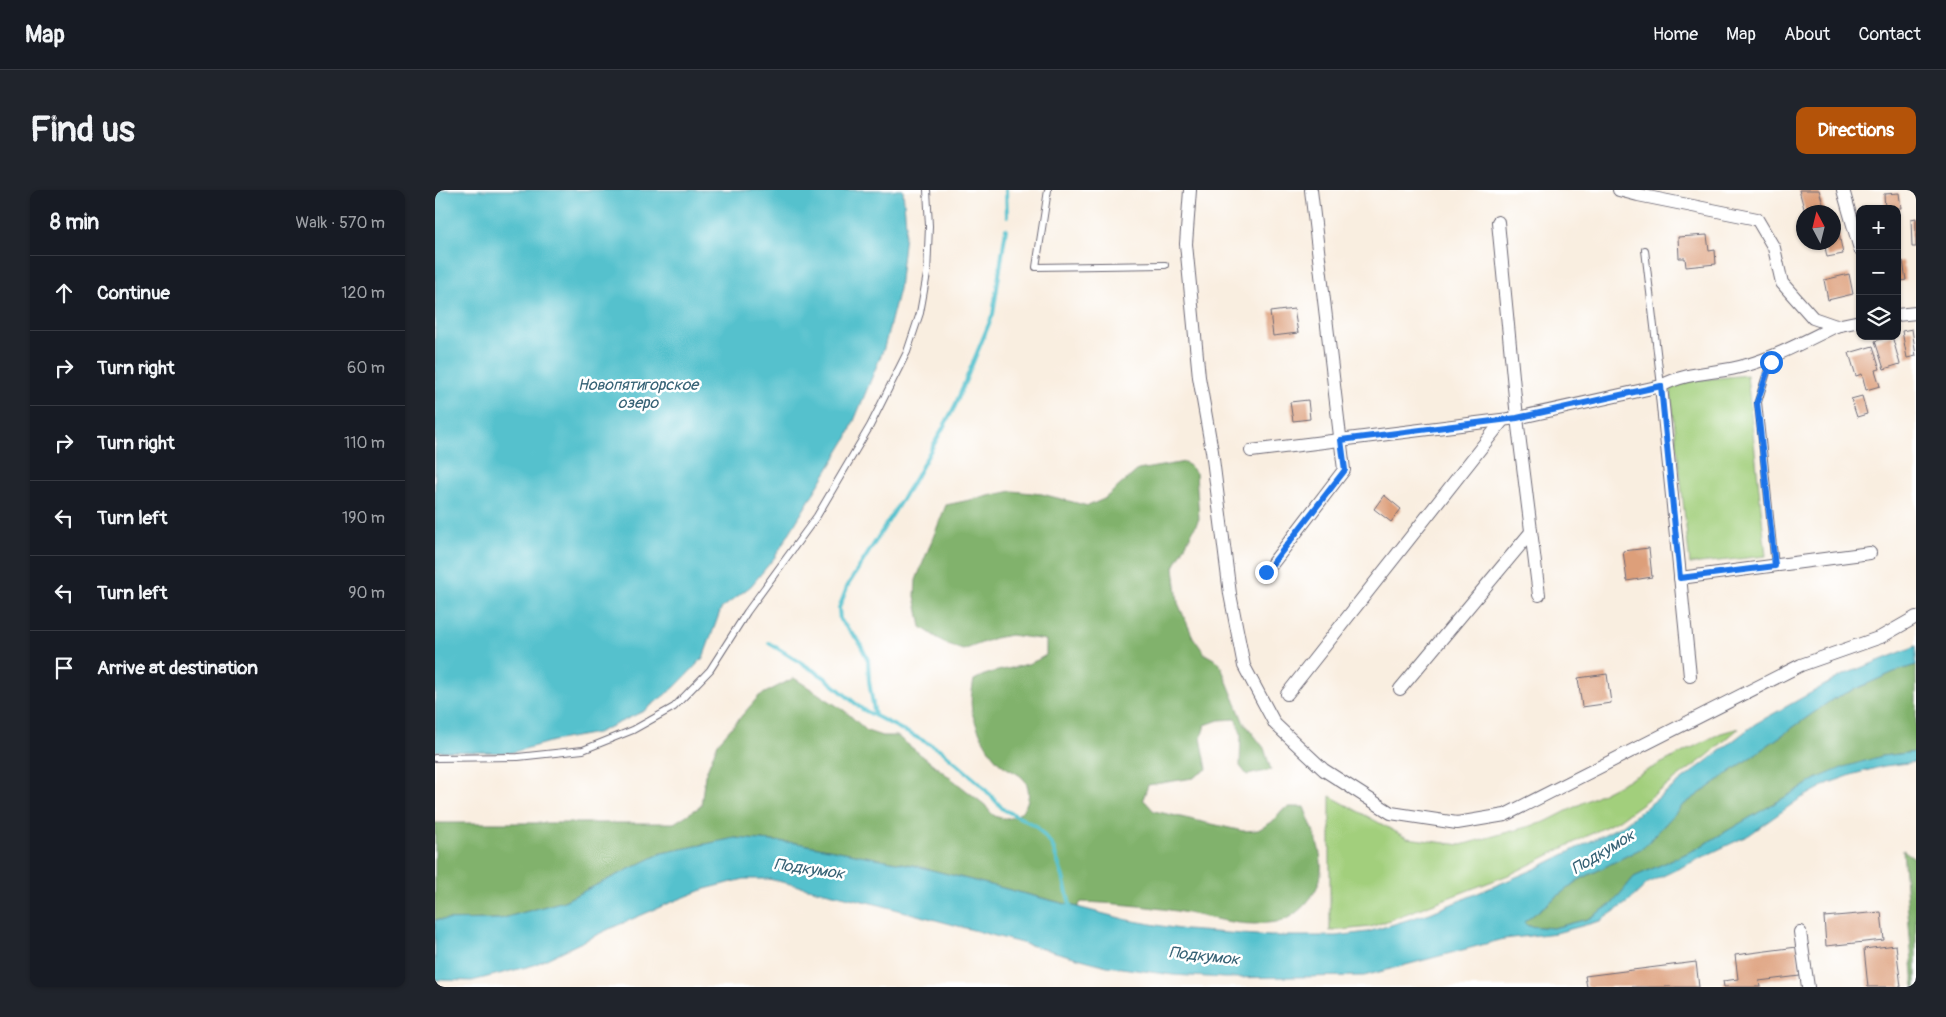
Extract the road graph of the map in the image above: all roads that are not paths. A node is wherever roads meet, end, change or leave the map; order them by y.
1 (927, 190) edge
2 (1048, 190) edge
3 (1190, 190) edge
4 (1311, 190) edge
5 (1619, 190) edge
6 (1843, 190) edge
7 (1666, 195) edge
8 (1498, 222) dead end
9 (1856, 235) edge
10 (1645, 250) dead end
11 (1165, 265) dead end
12 (1916, 313) edge
13 (1901, 315) edge
14 (1856, 323) edge
15 (1836, 326) junction
16 (1771, 362) dead end
17 (1661, 386) junction
18 (1517, 418) junction
19 (1503, 420) junction
20 (1341, 440) junction
21 (1251, 452) dead end
22 (1531, 532) junction
23 (1870, 553) dead end
24 (1775, 566) junction
25 (1266, 572) dead end
26 (1680, 578) junction
27 (1539, 595) dead end
28 (1916, 617) edge
29 (1690, 676) dead end
30 (1400, 689) dead end
31 (1287, 694) dead end
32 (435, 758) edge
33 (1800, 932) dead end
34 (1808, 987) edge

1 - 32 lane
2 - 11 lane
3 - 28 street
4 - 20 street
5 - 7 street
6 - 9 street
7 - 15 street
8 - 18 street
10 - 17 lane
12 - 13 street
14 - 15 street
15 - 17 street
16 - 24 lane
17 - 18 street
17 - 26 street
18 - 19 street
18 - 22 street
19 - 20 street
19 - 31 street
20 - 21 street
20 - 25 street
22 - 27 street
22 - 30 street
23 - 24 street
24 - 26 street
26 - 29 street
33 - 34 street

